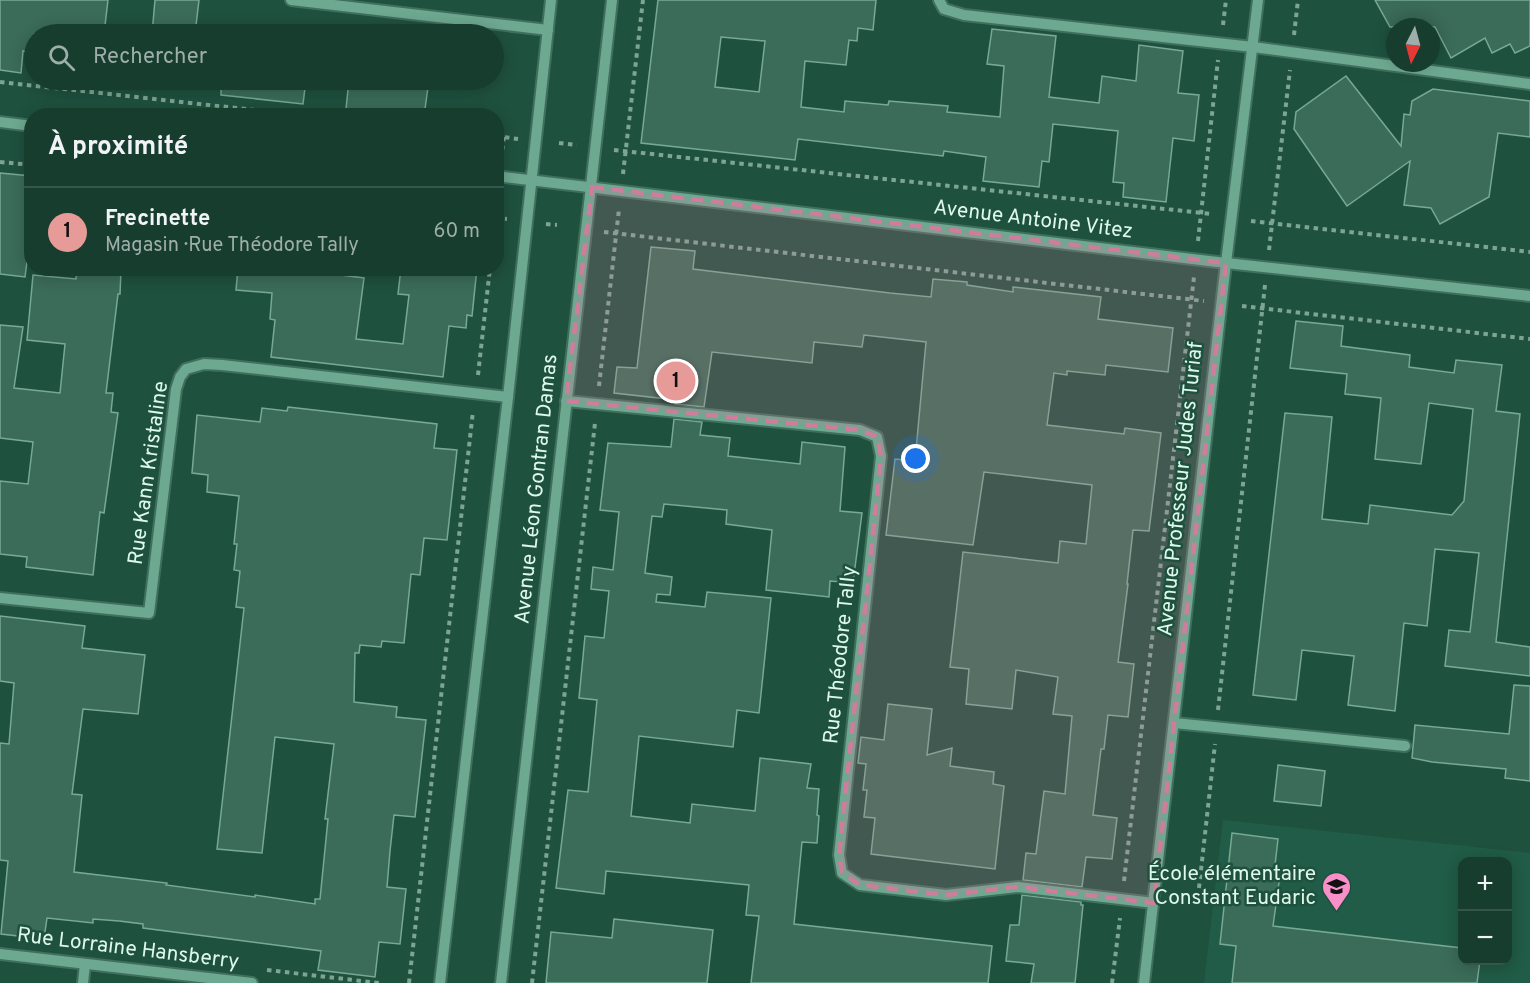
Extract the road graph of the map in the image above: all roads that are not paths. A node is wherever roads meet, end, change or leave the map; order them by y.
1 (291, 0) edge
2 (551, 0) edge
3 (612, 0) edge
4 (939, 0) edge
5 (1258, 0) edge
6 (497, 24) edge
7 (504, 25) edge
8 (548, 30) junction
9 (1253, 47) junction
10 (1530, 84) edge
11 (0, 122) edge
12 (24, 125) edge
13 (504, 172) edge
14 (532, 179) junction
15 (592, 187) junction
16 (1226, 262) junction
17 (1530, 296) edge
18 (508, 397) junction
19 (566, 401) junction
20 (0, 598) edge
21 (1174, 723) junction
22 (1406, 746) dead end
23 (1154, 903) junction
24 (0, 954) edge
25 (85, 964) junction
26 (83, 983) edge
27 (252, 983) edge
28 (440, 983) edge
29 (501, 983) edge
30 (1144, 983) edge

1 - 6 street
2 - 8 street, Avenue Léon Gontran Damas
3 - 15 street, Avenue Léon Gontran Damas
4 - 9 street
5 - 9 street, Avenue Professeur Judes Turiaf
7 - 8 street
8 - 14 street, Avenue Léon Gontran Damas
9 - 10 street
9 - 16 street, Avenue Professeur Judes Turiaf
11 - 12 street
13 - 14 street, Avenue Antoine Vitez
14 - 15 street, Avenue Antoine Vitez
14 - 18 street, Avenue Léon Gontran Damas
15 - 16 street, Avenue Antoine Vitez
15 - 19 street, Avenue Léon Gontran Damas
16 - 17 street, Avenue Antoine Vitez
16 - 21 street, Avenue Professeur Judes Turiaf
18 - 20 street, Rue Kann Kristaline
18 - 28 street, Avenue Léon Gontran Damas
19 - 23 street, Rue Théodore Tally
19 - 29 street, Avenue Léon Gontran Damas
21 - 22 street
21 - 23 street, Avenue Professeur Judes Turiaf
23 - 30 street, Avenue Professeur Judes Turiaf
24 - 25 street, Rue Lorraine Hansberry
25 - 26 street
25 - 27 street, Rue Lorraine Hansberry

